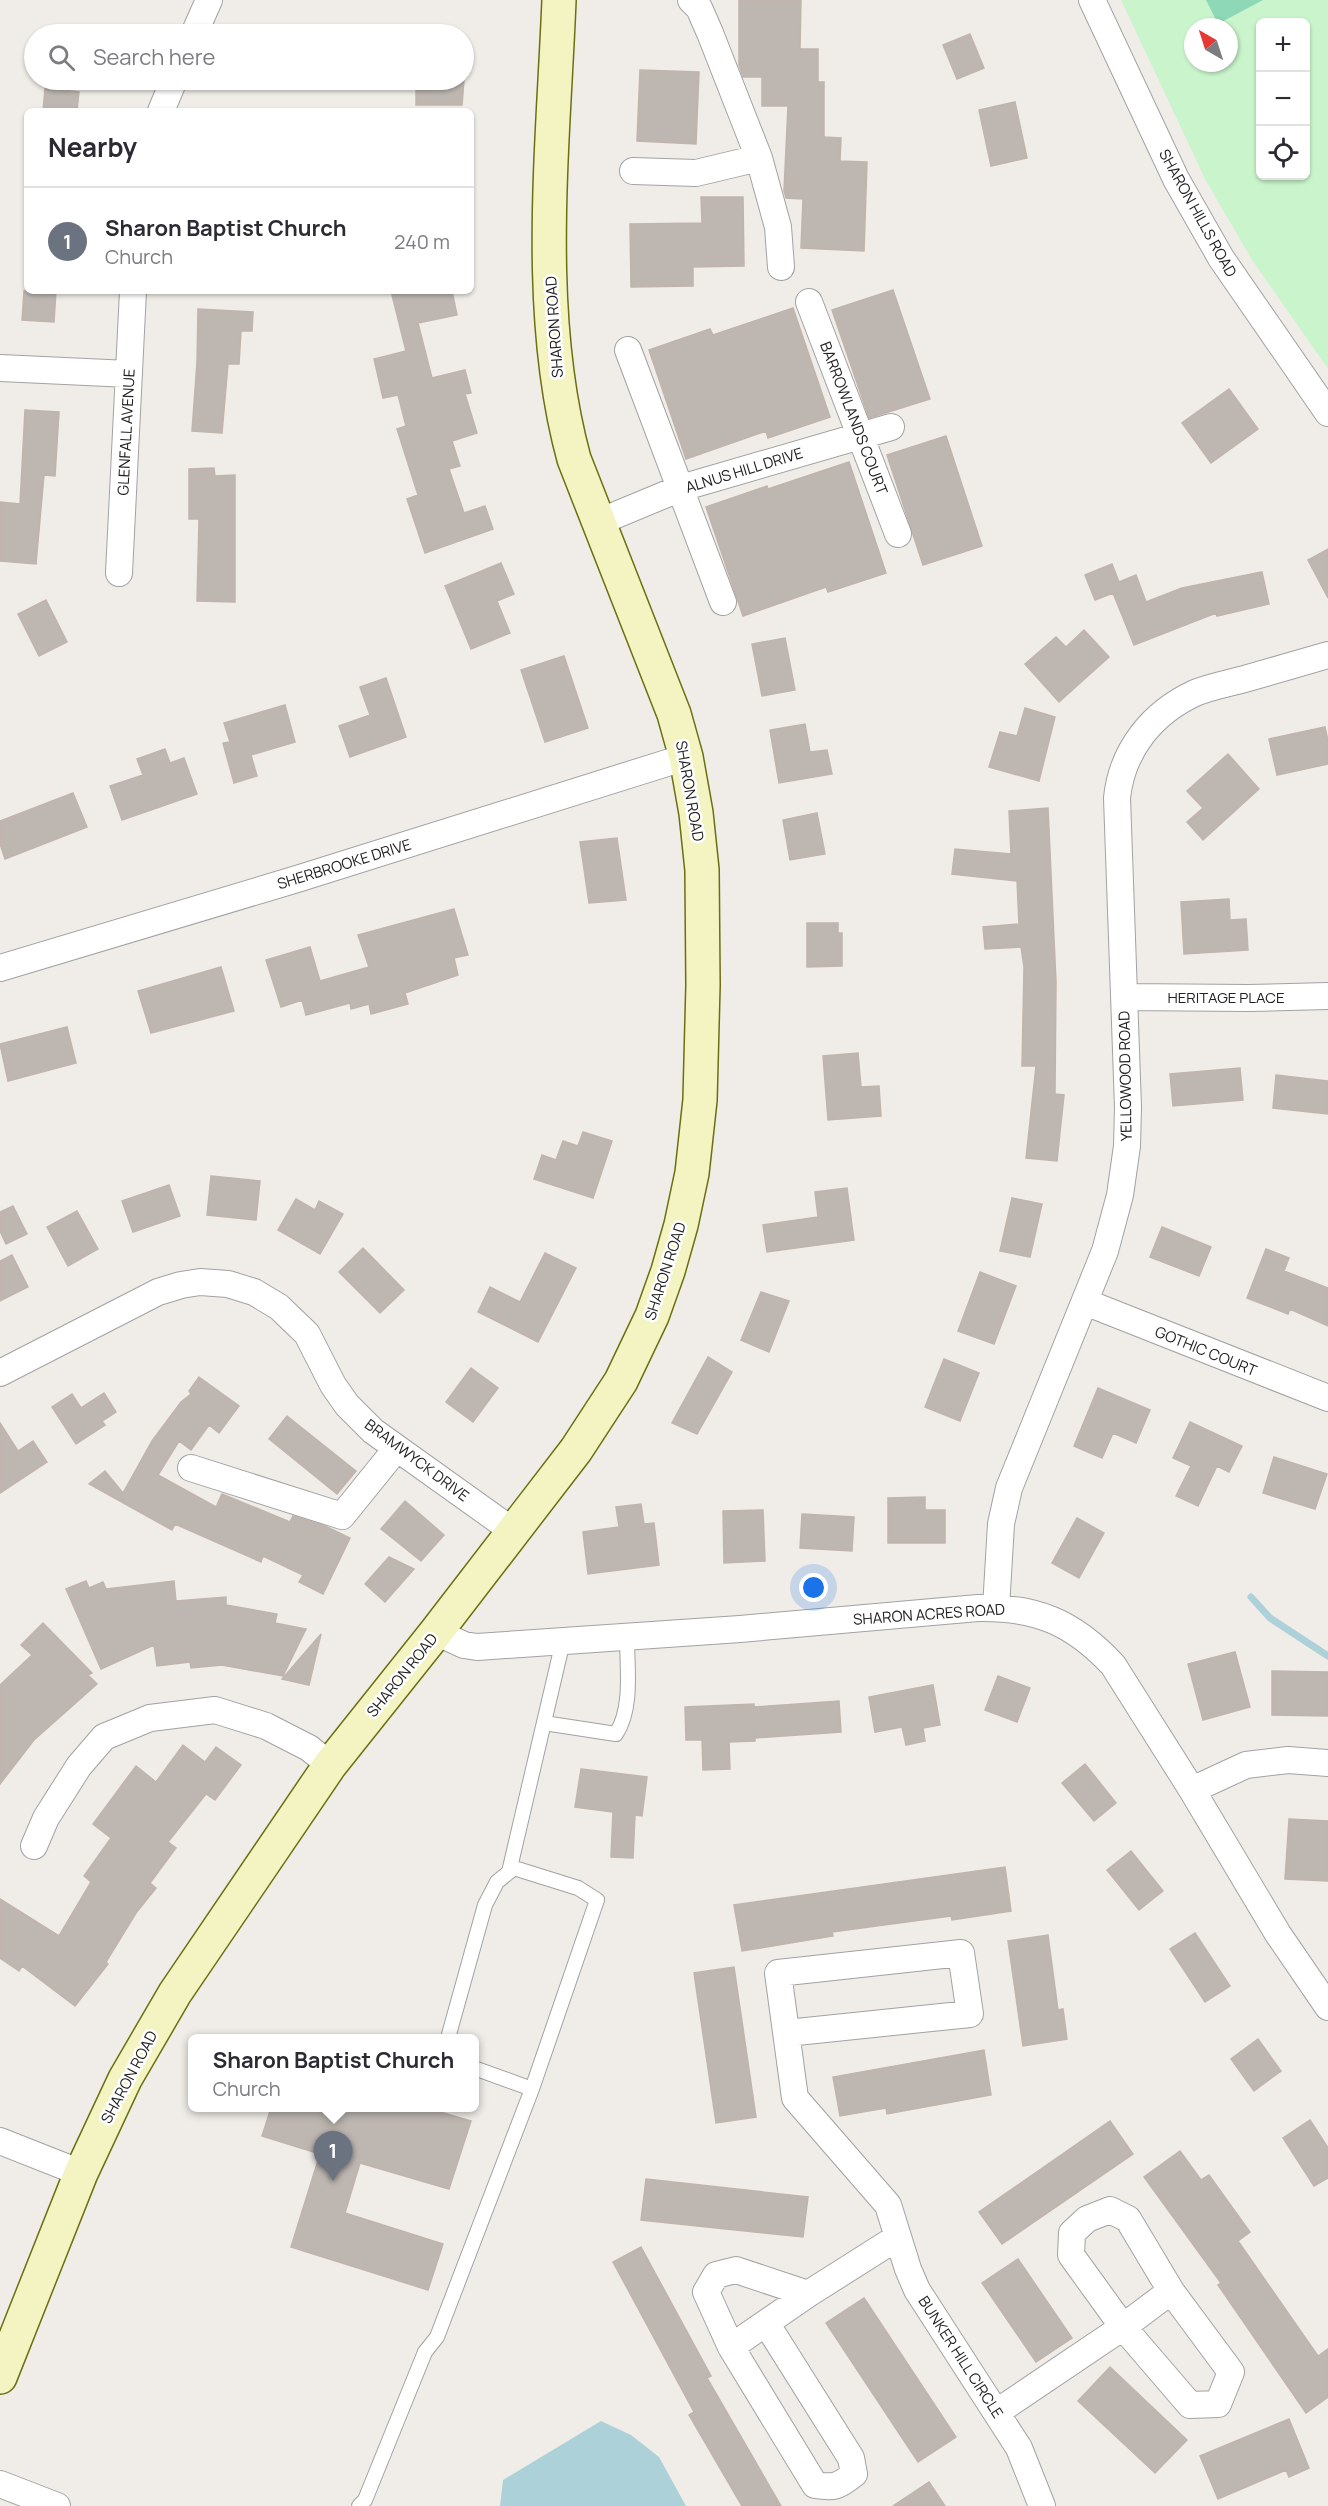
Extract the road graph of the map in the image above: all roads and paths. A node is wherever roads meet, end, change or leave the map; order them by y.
1 (209, 0) edge
2 (559, 0) edge
3 (691, 0) edge
4 (1092, 0) edge
5 (198, 24) edge
6 (170, 90) edge
7 (162, 108) edge
8 (759, 158) junction
9 (633, 171) dead end
10 (781, 267) dead end
11 (133, 294) edge
12 (809, 302) dead end
13 (628, 350) dead end
14 (0, 368) edge
15 (129, 374) junction
16 (1328, 413) edge
17 (891, 427) dead end
18 (862, 435) junction
19 (681, 488) junction
20 (599, 522) junction
21 (898, 534) dead end
22 (119, 573) dead end
23 (723, 602) dead end
24 (1328, 655) edge
25 (686, 757) junction
26 (0, 968) edge
27 (1328, 996) edge
28 (1124, 997) junction
29 (1085, 1302) junction
30 (0, 1373) edge
31 (1328, 1398) edge
32 (397, 1448) junction
33 (191, 1468) dead end
34 (513, 1531) junction
35 (996, 1608) junction
36 (436, 1632) junction
37 (627, 1637) junction
38 (563, 1641) junction
39 (544, 1723) junction
40 (1328, 1763) edge
41 (330, 1765) junction
42 (1192, 1790) junction
43 (34, 1846) dead end
44 (509, 1872) junction
45 (1328, 2007) edge
46 (787, 2033) junction
47 (449, 2034) edge
48 (479, 2070) edge
49 (532, 2089) junction
50 (0, 2140) edge
51 (81, 2173) junction
52 (898, 2236) junction
53 (1171, 2291) junction
54 (808, 2294) junction
55 (766, 2323) junction
56 (1123, 2327) junction
57 (731, 2347) junction
58 (0, 2377) edge
59 (997, 2412) junction
60 (0, 2484) edge
61 (57, 2506) edge
62 (359, 2506) edge
63 (1042, 2506) edge

1 - 5 street
2 - 20 main road, SHARON ROAD
3 - 8 street
4 - 16 street, SHARON HILLS ROAD
6 - 7 street
8 - 9 street
8 - 10 street
11 - 15 street, GLENFALL AVENUE
12 - 18 street, BARROWLANDS COURT
13 - 19 street
14 - 15 street
15 - 22 street, GLENFALL AVENUE
17 - 18 street, ALNUS HILL DRIVE
18 - 19 street, ALNUS HILL DRIVE
18 - 21 street, BARROWLANDS COURT
19 - 20 street, ALNUS HILL DRIVE
19 - 23 street
20 - 25 main road, SHARON ROAD
24 - 28 street, YELLOWOOD ROAD
25 - 26 street, SHERBROOKE DRIVE
25 - 34 main road, SHARON ROAD
27 - 28 street, HERITAGE PLACE
28 - 29 street, YELLOWOOD ROAD
29 - 31 street, GOTHIC COURT
29 - 35 street, YELLOWOOD ROAD
30 - 32 street, BRAMWYCK DRIVE
32 - 33 street
32 - 34 street, BRAMWYCK DRIVE
34 - 36 main road, SHARON ROAD
35 - 37 street, SHARON ACRES ROAD
35 - 42 street, SHARON ACRES ROAD
36 - 38 street, SHARON ACRES ROAD
36 - 41 main road, SHARON ROAD
37 - 38 street, SHARON ACRES ROAD
37 - 39 lane
38 - 39 lane
39 - 44 lane
40 - 42 street
41 - 43 street
41 - 51 main road, SHARON ROAD
42 - 45 street, SHARON ACRES ROAD
44 - 47 lane
44 - 49 lane
46 - 46 street
46 - 52 street, BUNKER HILL CIRCLE
48 - 49 lane
49 - 62 lane
50 - 51 street
51 - 58 main road, SHARON ROAD
52 - 54 street
52 - 59 street, BUNKER HILL CIRCLE
53 - 56 street
53 - 56 street
53 - 56 street
54 - 55 street
54 - 57 street
55 - 57 street
55 - 57 street
56 - 59 street
59 - 63 street, BUNKER HILL CIRCLE
60 - 61 street

